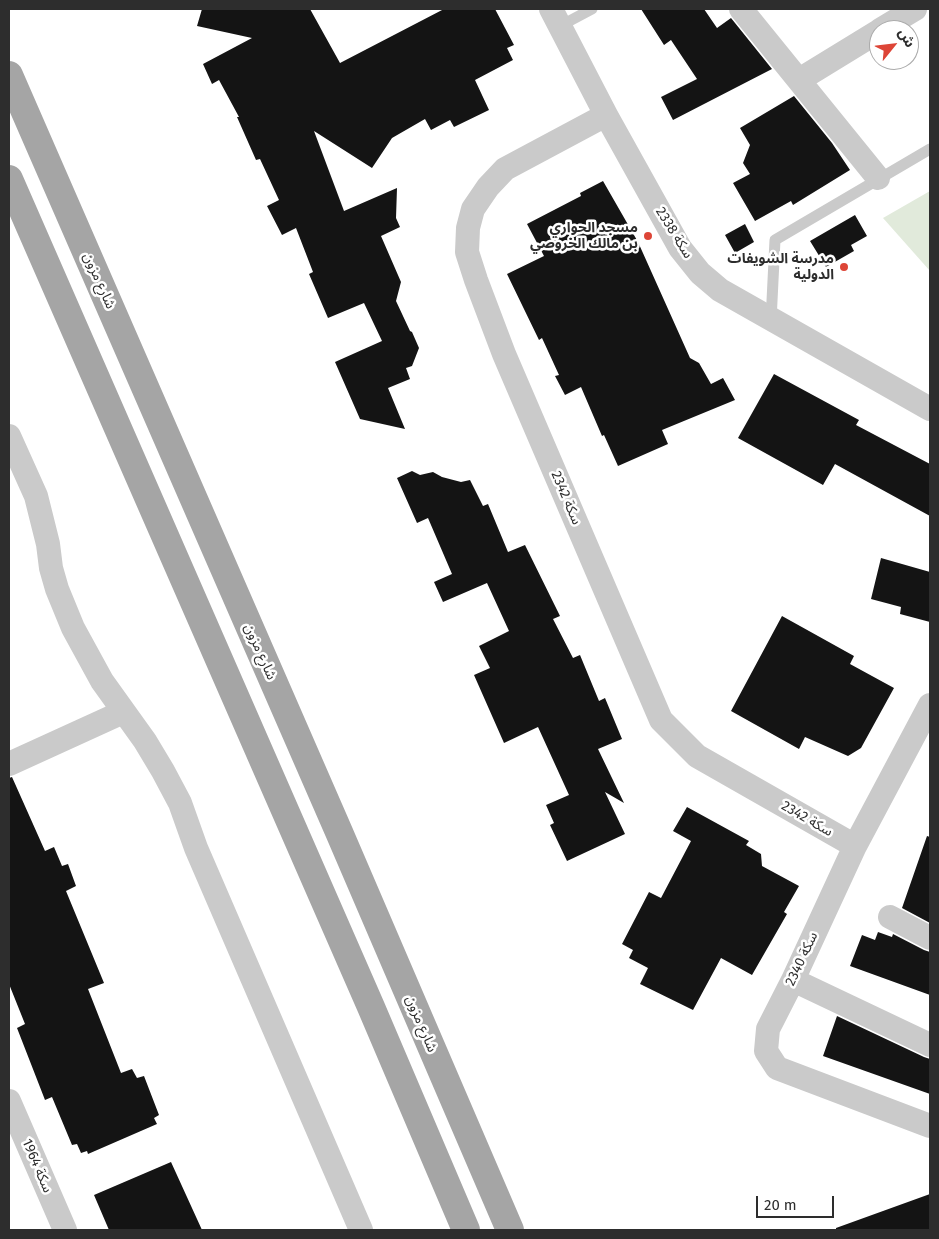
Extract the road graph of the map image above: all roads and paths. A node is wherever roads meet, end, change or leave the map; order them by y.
1 (592, 9) edge
2 (741, 9) edge
3 (915, 9) edge
4 (556, 17) edge
5 (896, 20) edge
6 (869, 36) edge
7 (9, 75) edge
8 (798, 80) junction
9 (606, 115) junction
10 (930, 149) edge
11 (878, 178) junction
12 (9, 179) edge
13 (772, 321) junction
14 (930, 409) edge
15 (9, 436) edge
16 (930, 705) edge
17 (123, 712) junction
18 (9, 764) edge
19 (855, 846) junction
20 (890, 917) dead end
21 (930, 938) edge
22 (793, 980) junction
23 (930, 1046) edge
24 (9, 1101) edge
25 (930, 1126) edge
26 (65, 1230) edge
27 (361, 1230) edge
28 (466, 1230) edge
29 (510, 1230) edge

1 - 4 lane
2 - 8 street
3 - 5 street
4 - 9 street, سكة 2338
6 - 8 street
7 - 29 main road, شارع مزون
8 - 11 street
9 - 13 street, سكة 2338
9 - 19 street, سكة 2342
10 - 11 lane
11 - 13 lane
12 - 28 main road
13 - 14 street, سكة 2338
15 - 17 street
16 - 19 street, سكة 2340
17 - 18 street
17 - 27 street
19 - 22 street, سكة 2340
20 - 21 street
22 - 23 street
22 - 25 street, سكة 2340
24 - 26 street, سكة 1964

